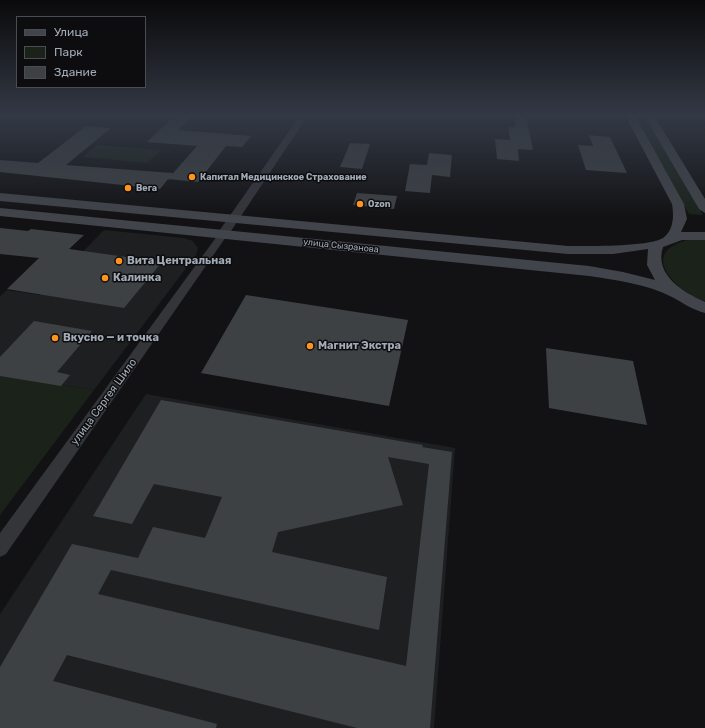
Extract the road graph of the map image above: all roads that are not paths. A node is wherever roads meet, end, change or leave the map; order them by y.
1 (280, 151) edge
2 (649, 151) edge
3 (670, 151) edge
4 (0, 197) edge
5 (705, 209) edge
6 (0, 212) edge
7 (232, 220) junction
8 (223, 234) junction
9 (705, 236) edge
10 (663, 242) junction
11 (679, 294) junction
12 (702, 308) edge
13 (0, 548) edge

1 - 7 street, улица Сергея Шило
2 - 10 main road
3 - 5 main road
4 - 7 main road, улица Сызранова
6 - 8 main road, улица Сызранова
7 - 8 street, улица Сергея Шило
7 - 10 main road, улица Сызранова
8 - 11 main road, улица Сызранова
8 - 13 street, улица Сергея Шило
9 - 10 main road, улица Сызранова
10 - 11 main road
11 - 12 main road

